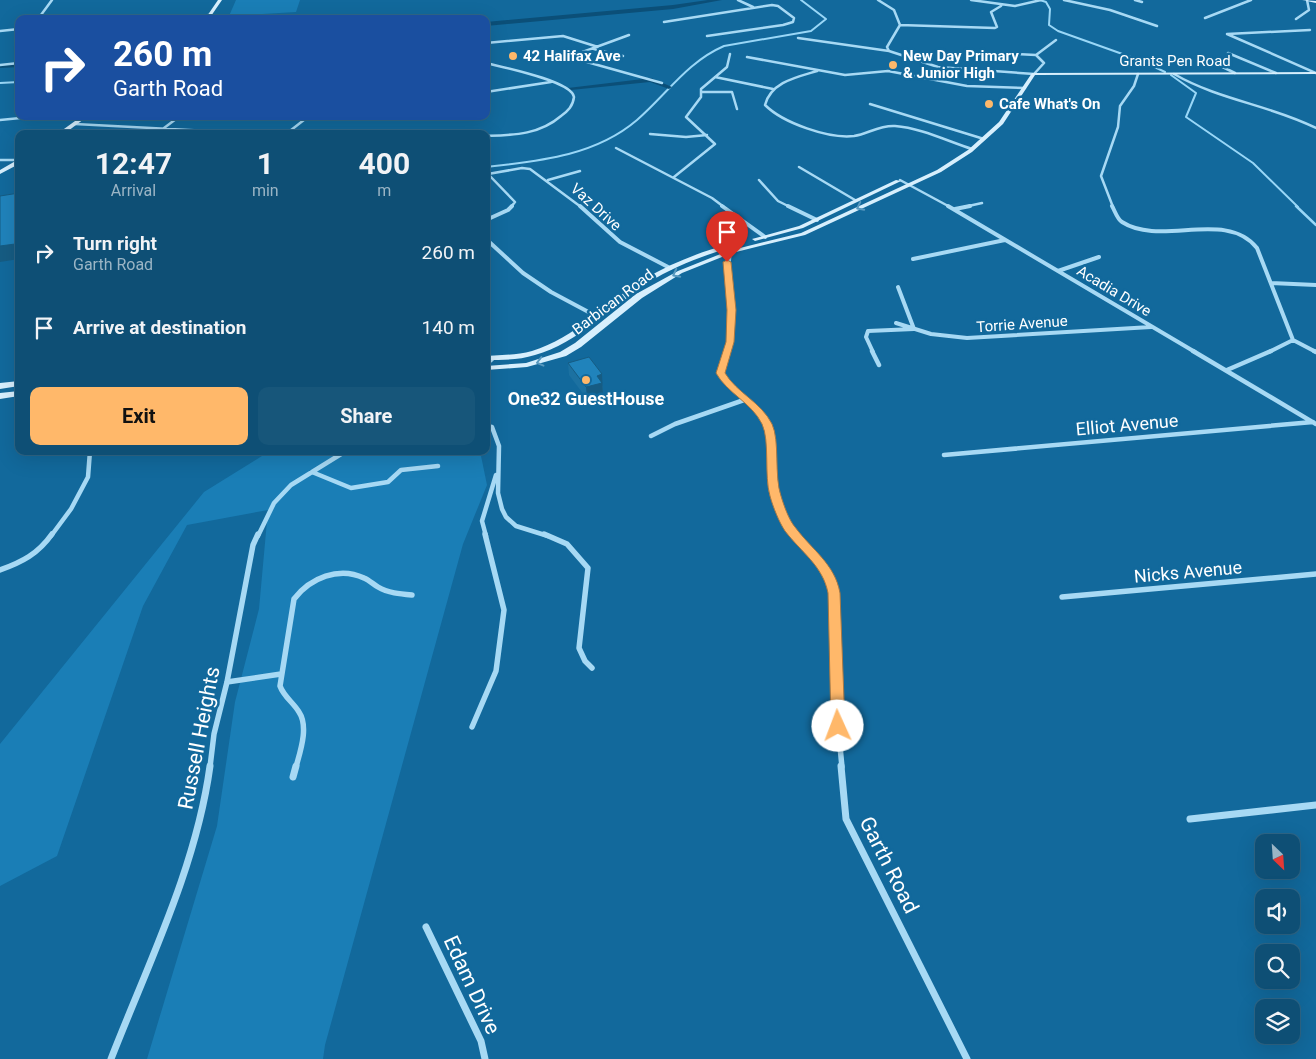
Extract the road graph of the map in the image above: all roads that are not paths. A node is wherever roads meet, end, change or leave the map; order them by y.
1 (52, 0) edge
2 (220, 0) edge
3 (738, 0) edge
4 (878, 0) edge
5 (971, 0) edge
6 (1064, 0) edge
7 (1135, 0) edge
8 (1251, 0) edge
9 (1305, 0) edge
10 (1040, 1) edge
11 (1142, 2) dead end
12 (1316, 2) edge
13 (1001, 6) junction
14 (754, 7) junction
15 (41, 15) edge
16 (209, 15) edge
17 (1205, 18) dead end
18 (1296, 20) dead end
19 (664, 22) dead end
20 (900, 25) junction
21 (1157, 26) dead end
22 (15, 29) edge
23 (1310, 30) dead end
24 (0, 31) edge
25 (628, 35) dead end
26 (707, 36) dead end
27 (798, 38) dead end
28 (1056, 40) dead end
29 (490, 43) edge
30 (598, 47) junction
31 (594, 48) junction
32 (889, 52) junction
33 (968, 52) dead end
34 (1228, 53) dead end
35 (730, 54) dead end
36 (1036, 55) junction
37 (623, 56) dead end
38 (747, 57) dead end
39 (1206, 59) dead end
40 (15, 64) edge
41 (490, 64) edge
42 (0, 65) edge
43 (816, 71) junction
44 (1234, 73) junction
45 (1276, 73) junction
46 (1316, 73) edge
47 (1034, 74) junction
48 (1138, 74) junction
49 (1174, 74) junction
50 (715, 77) junction
51 (552, 81) junction
52 (662, 83) dead end
53 (1025, 88) junction
54 (773, 89) junction
55 (490, 91) edge
56 (702, 92) junction
57 (870, 104) dead end
58 (738, 109) dead end
59 (15, 119) edge
60 (0, 120) edge
61 (80, 120) edge
62 (175, 120) edge
63 (304, 120) edge
64 (75, 124) junction
65 (164, 128) junction
66 (1316, 128) edge
67 (176, 129) joint
68 (66, 130) edge
69 (194, 130) edge
70 (291, 130) edge
71 (650, 134) dead end
72 (707, 135) junction
73 (490, 136) edge
74 (984, 140) junction
75 (616, 148) dead end
76 (972, 149) junction
77 (0, 160) edge
78 (15, 160) edge
79 (15, 163) edge
80 (946, 164) junction
81 (799, 167) dead end
82 (0, 172) edge
83 (580, 172) dead end
84 (490, 174) edge
85 (490, 177) edge
86 (674, 177) junction
87 (548, 180) junction
88 (759, 180) dead end
89 (900, 180) junction
90 (907, 184) junction
91 (854, 200) junction
92 (982, 202) dead end
93 (954, 209) junction
94 (490, 218) edge
95 (817, 220) junction
96 (765, 237) junction
97 (1006, 240) junction
98 (490, 243) edge
99 (730, 252) junction
100 (1099, 257) dead end
101 (914, 259) dead end
102 (670, 268) junction
103 (1058, 271) junction
104 (1271, 282) junction
105 (1316, 285) edge
106 (898, 287) dead end
107 (596, 316) junction
108 (896, 323) dead end
109 (1151, 327) junction
110 (914, 329) junction
111 (1294, 340) junction
112 (1316, 352) edge
113 (490, 360) edge
114 (879, 365) dead end
115 (490, 368) edge
116 (1227, 370) junction
117 (15, 384) edge
118 (0, 386) edge
119 (15, 394) edge
120 (0, 396) edge
121 (744, 400) junction
122 (1315, 423) edge
123 (490, 427) edge
124 (651, 436) dead end
125 (90, 455) edge
126 (340, 455) edge
127 (944, 455) dead end
128 (438, 466) dead end
129 (312, 472) junction
130 (497, 473) junction
131 (0, 570) edge
132 (1316, 574) edge
133 (412, 595) dead end
134 (1062, 597) dead end
135 (592, 668) dead end
136 (281, 674) junction
137 (227, 682) junction
138 (472, 726) dead end
139 (293, 777) dead end
140 (1316, 805) edge
141 (1190, 820) dead end
142 (426, 927) dead end
143 (111, 1059) edge
144 (485, 1059) edge
145 (967, 1059) edge

1 - 15 street
2 - 16 main road
3 - 14 street
4 - 20 street
5 - 13 street
6 - 21 street
7 - 11 street
8 - 17 street
9 - 12 main road
9 - 18 street
10 - 13 street
13 - 20 street
14 - 19 street
14 - 26 street
20 - 32 street
22 - 24 street
23 - 46 street
25 - 30 street
27 - 32 street
28 - 36 street
29 - 30 street
30 - 31 street
31 - 37 street
31 - 52 street
32 - 47 street
33 - 36 street
34 - 45 street
35 - 50 street
36 - 47 street
38 - 43 street
39 - 44 street
40 - 42 street
41 - 51 street
43 - 53 street
43 - 54 street
44 - 45 main road, Grants Pen Road
44 - 49 main road, Grants Pen Road
45 - 46 main road, Grants Pen Road
47 - 48 main road, Grants Pen Road
47 - 53 main road, Barbican Road
48 - 49 main road, Grants Pen Road
48 - 104 street
49 - 66 street
50 - 54 street
50 - 56 street
51 - 55 street
51 - 73 street
53 - 74 main road, Barbican Road
54 - 76 street
56 - 58 street
56 - 72 street
57 - 74 street
59 - 60 street
61 - 64 main road
62 - 65 street
63 - 70 street
64 - 65 street
64 - 68 main road
65 - 67 street
67 - 69 street
71 - 72 street
72 - 86 street
74 - 76 main road, Barbican Road
75 - 86 street
76 - 80 main road, Barbican Road
77 - 78 street
79 - 82 main road
80 - 89 main road, Barbican Road
80 - 90 main road, Barbican Road
81 - 91 street
83 - 87 street
84 - 87 street, Vaz Drive
85 - 94 street, Vaz Drive
86 - 96 street
87 - 102 street, Vaz Drive
88 - 95 street
89 - 90 street, Acadia Drive
89 - 91 main road, Barbican Road
90 - 93 street, Acadia Drive
90 -> 99 main road, Barbican Road
91 - 95 main road, Barbican Road
92 - 93 street
93 - 97 street, Acadia Drive
95 - 96 main road, Barbican Road
96 - 102 main road, Barbican Road
97 - 101 street
97 - 103 street, Acadia Drive
98 - 107 street
99 -> 115 main road, Barbican Road
99 - 121 street, Garth Road
100 - 103 street
102 - 107 main road, Barbican Road
103 - 109 street, Acadia Drive
104 - 105 street
104 - 111 street
106 - 110 street
107 - 113 main road, Barbican Road
108 - 110 street, Torrie Avenue
109 - 110 street, Torrie Avenue
109 - 116 street, Acadia Drive
110 - 114 street
111 - 112 street
111 - 116 street
116 - 122 street, Acadia Drive
117 - 118 main road
119 - 120 main road
121 - 124 street
121 - 145 street, Garth Road
122 - 127 street, Elliot Avenue
123 - 130 street
125 - 131 street
126 - 129 street, Russell Heights
128 - 129 street
129 - 137 street, Russell Heights
130 - 135 street
130 - 138 street
132 - 134 street, Nicks Avenue
133 - 136 street
136 - 137 street
136 - 139 street
137 - 143 street, Russell Heights
140 - 141 street
142 - 144 street, Edam Drive

